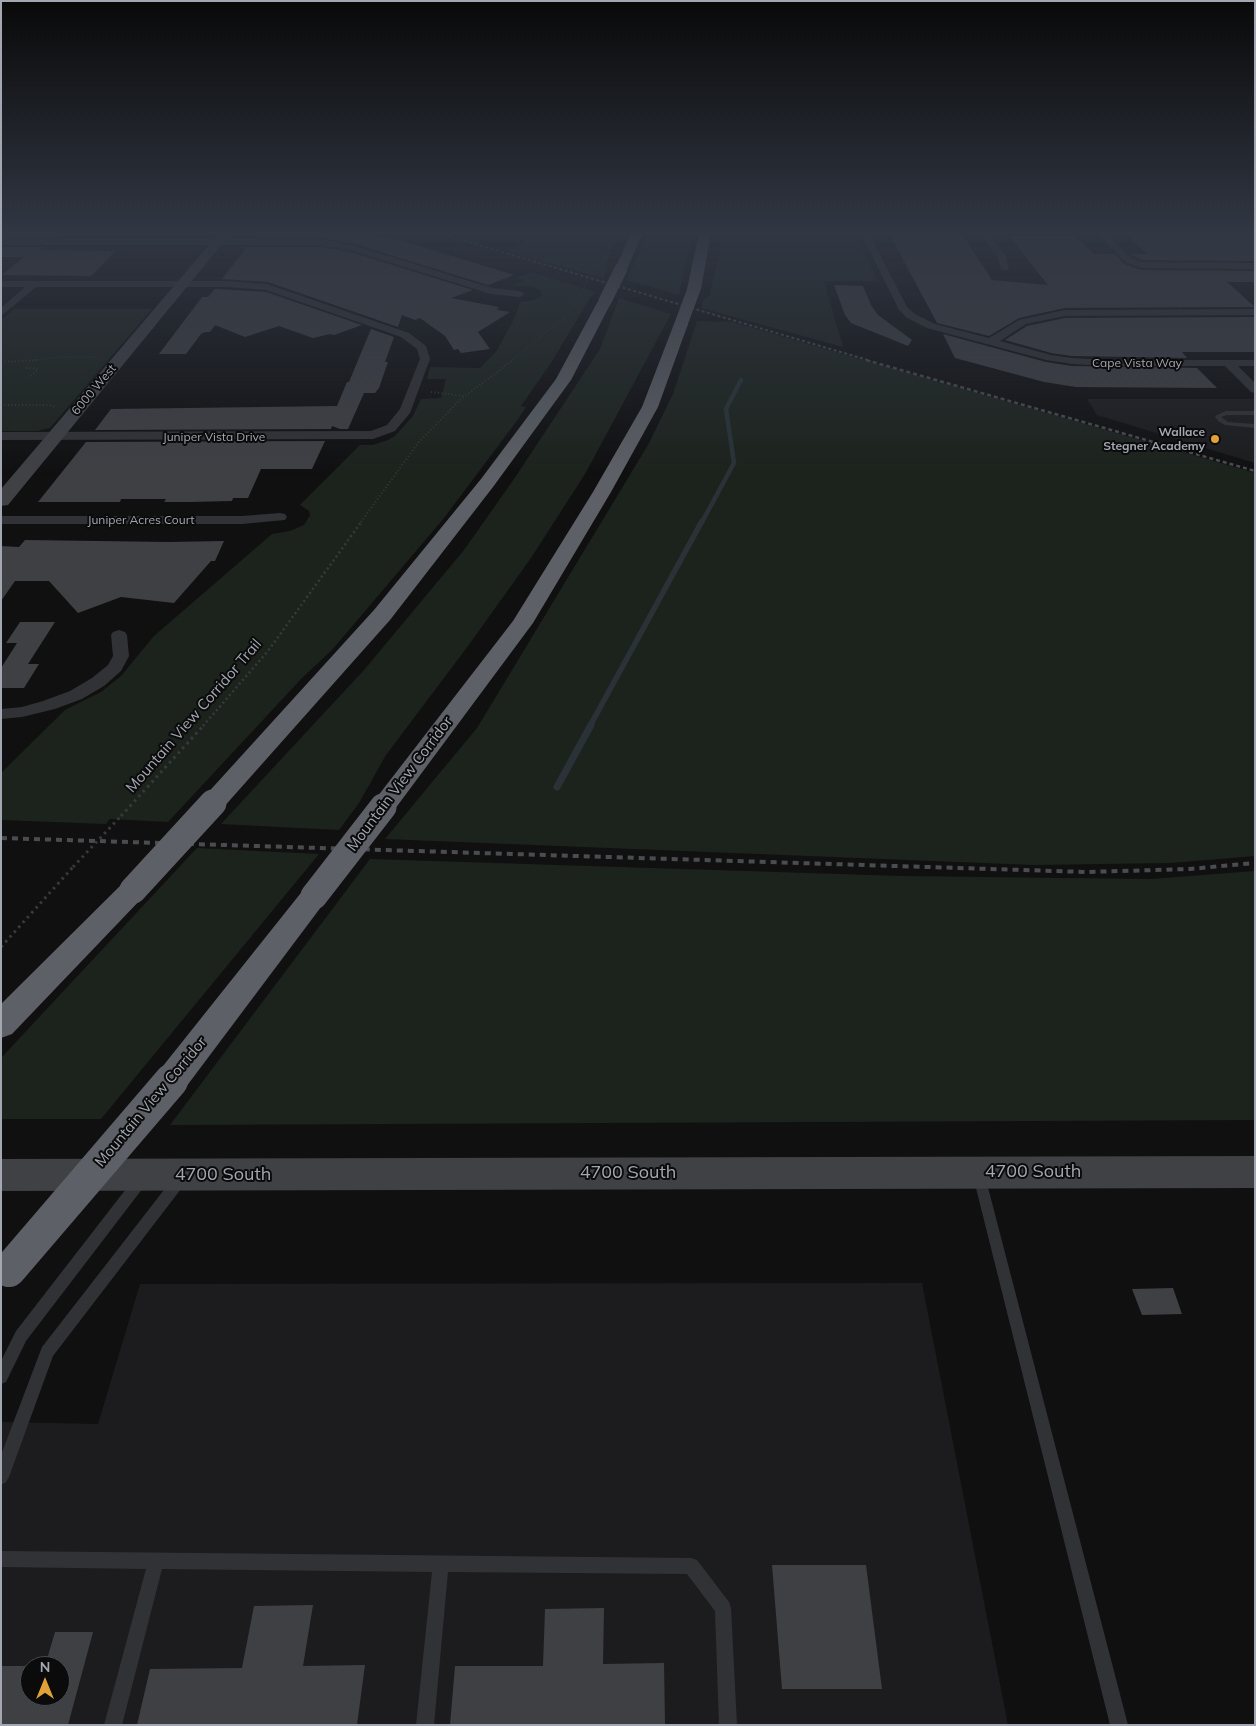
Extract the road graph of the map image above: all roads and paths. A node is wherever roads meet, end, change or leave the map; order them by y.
1 (157, 314) edge
2 (345, 314) edge
3 (567, 314) edge
4 (598, 314) edge
5 (685, 314) edge
6 (909, 314) edge
7 (1062, 314) edge
8 (991, 342) junction
9 (104, 357) dead end
10 (35, 360) junction
11 (1, 362) edge
12 (1228, 363) junction
13 (1255, 363) edge
14 (29, 378) dead end
15 (1255, 390) edge
16 (441, 392) dead end
17 (465, 396) junction
18 (1, 406) edge
19 (59, 409) dead end
20 (3, 410) dead end
21 (1255, 413) edge
22 (1255, 426) edge
23 (1, 436) edge
24 (55, 437) junction
25 (1, 501) edge
26 (280, 517) dead end
27 (1, 520) edge
28 (119, 635) dead end
29 (1, 714) edge
30 (1, 947) edge
31 (1, 1024) edge
32 (1255, 1172) edge
33 (979, 1173) junction
34 (185, 1174) junction
35 (1, 1175) edge
36 (145, 1176) junction
37 (5, 1274) edge
38 (1, 1377) edge
39 (1, 1477) edge
40 (1, 1559) edge
41 (156, 1560) junction
42 (441, 1563) junction
43 (113, 1725) edge
44 (425, 1725) edge
45 (728, 1725) edge
46 (1119, 1725) edge

1 - 24 street, 6000 West
2 - 24 street, Juniper Vista Drive
3 - 17 path, Mountain View Corridor Trail, bridge
4 - 31 highway, bridge
5 - 37 highway, Mountain View Corridor, bridge
6 - 8 street, Cape Vista Way
7 - 8 street
8 - 12 street, Cape Vista Way
9 - 10 path
10 - 11 path
10 - 14 path
12 - 13 street, Cape Vista Way
12 - 15 street
16 - 17 path
17 - 30 path, Mountain View Corridor Trail, bridge
18 - 19 path
18 - 20 path
21 - 22 lane
23 - 24 street, Juniper Vista Drive
24 - 25 street, 6000 West
26 - 27 street, Juniper Acres Court
28 - 29 street
32 - 33 street, 4700 South
33 - 34 street, 4700 South
33 - 46 lane
34 - 36 street, 4700 South
34 - 39 lane
35 - 36 street, 4700 South
36 - 38 lane
40 - 41 lane
41 - 42 lane
41 - 43 lane
42 - 44 lane
42 - 45 lane

